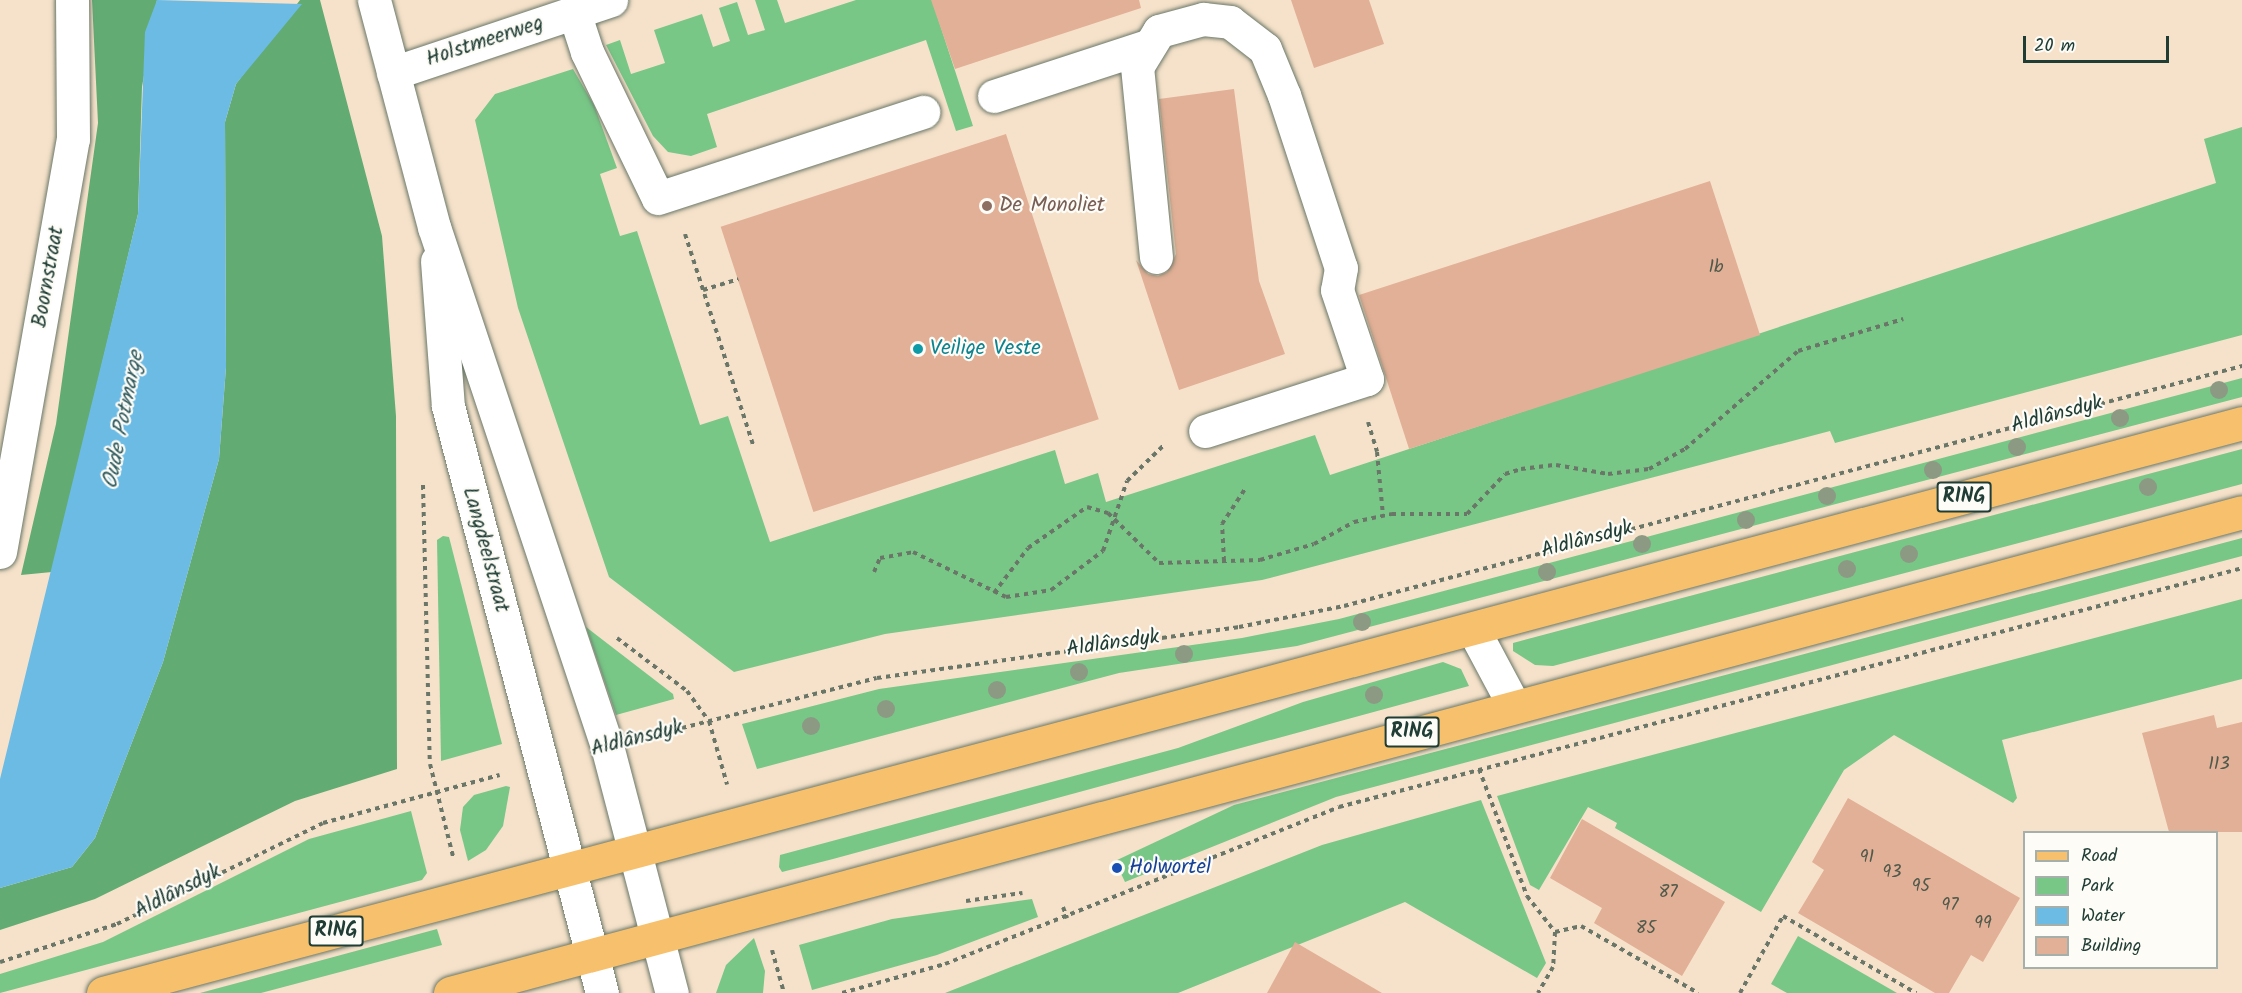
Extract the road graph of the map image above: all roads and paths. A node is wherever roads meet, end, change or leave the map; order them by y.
1 (72, 0) edge
2 (374, 0) edge
3 (611, 0) edge
4 (1177, 11) edge
5 (574, 12) junction
6 (1147, 46) junction
7 (393, 73) junction
8 (994, 96) dead end
9 (922, 112) dead end
10 (672, 194) junction
11 (434, 227) junction
12 (1156, 257) dead end
13 (738, 279) dead end
14 (703, 290) junction
15 (1903, 319) dead end
16 (2242, 366) edge
17 (1357, 383) junction
18 (2242, 423) edge
19 (1205, 432) joint
20 (753, 444) dead end
21 (422, 471) dead end
22 (1245, 489) dead end
23 (2242, 512) edge
24 (1383, 515) junction
25 (1114, 521) junction
26 (0, 552) edge
27 (1224, 561) junction
28 (2242, 567) edge
29 (874, 572) dead end
30 (994, 593) junction
31 (1473, 629) junction
32 (607, 631) dead end
33 (1513, 704) junction
34 (709, 721) junction
35 (607, 746) junction
36 (542, 764) junction
37 (1479, 770) junction
38 (438, 792) junction
39 (636, 850) junction
40 (569, 868) junction
41 (1063, 907) dead end
42 (1067, 918) junction
43 (1555, 932) junction
44 (658, 936) junction
45 (592, 954) junction
46 (0, 962) edge
47 (103, 993) edge
48 (450, 993) edge
49 (602, 993) edge
50 (672, 993) edge
51 (842, 993) edge
52 (1538, 993) edge
53 (1698, 993) edge
54 (1740, 993) edge
55 (1916, 993) edge

1 - 26 street, Boornstraat
2 - 7 street, Langdeelstraat
3 - 5 street, Holstmeerweg
4 - 6 street
4 - 17 street
5 - 7 street, Holstmeerweg
5 - 10 street
6 - 8 street
6 - 12 street
7 - 11 street, Langdeelstraat
9 - 10 street
10 - 14 path
11 - 35 street, Langdeelstraat
11 - 36 street, Langdeelstraat
13 - 14 path
14 - 20 path
15 - 24 path
16 - 34 path, Aldlânsdyk
17 - 19 street
17 - 24 path
18 - 31 main road, RING
19 - 25 path
21 - 38 path
22 - 27 path
23 - 33 main road, RING
24 - 27 path
25 - 27 path
25 - 30 path
25 - 30 path
28 - 37 path
29 - 30 path
31 - 33 street
31 - 39 main road, RING
32 - 34 path
33 - 44 main road, RING
34 - 35 path, Aldlânsdyk
35 - 39 street, Langdeelstraat
36 - 38 path, Aldlânsdyk
36 - 40 street, Langdeelstraat
37 - 42 path
37 - 43 path
38 - 46 path, Aldlânsdyk
39 - 40 main road, RING
39 - 44 street, Langdeelstraat
40 - 45 street, Langdeelstraat
40 - 47 main road, RING
41 - 42 path
42 - 51 path
43 - 52 path
43 - 53 path
44 - 45 main road, RING
44 - 50 street
45 - 48 main road, RING
45 - 49 street
54 - 55 path

